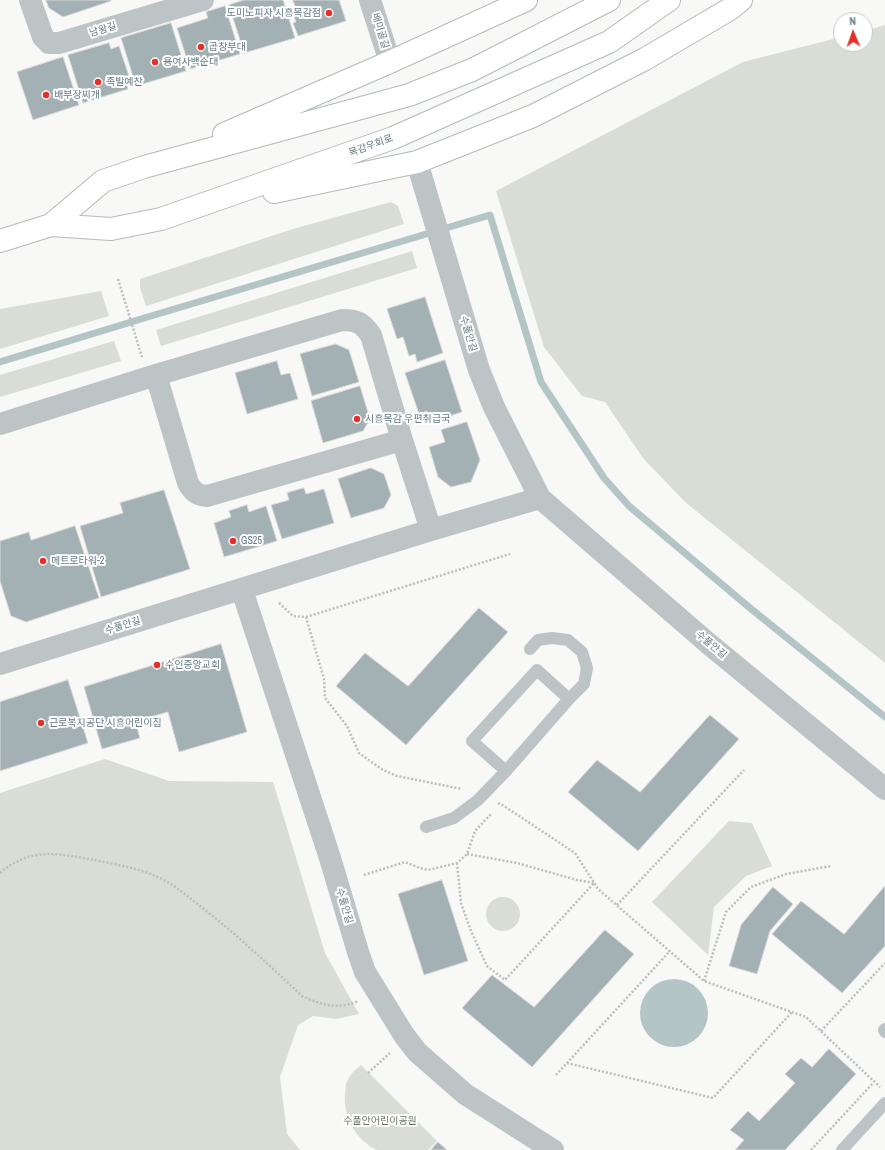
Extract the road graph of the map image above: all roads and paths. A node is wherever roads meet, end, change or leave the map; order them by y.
1 (30, 0) edge
2 (203, 0) edge
3 (370, 0) edge
4 (526, 0) edge
5 (609, 0) edge
6 (669, 0) edge
7 (741, 0) edge
8 (390, 62) junction
9 (417, 162) junction
10 (144, 167) junction
11 (161, 219) junction
12 (51, 226) junction
13 (0, 241) edge
14 (118, 279) dead end
15 (142, 356) dead end
16 (156, 375) junction
17 (0, 424) edge
18 (402, 440) junction
19 (540, 498) junction
20 (431, 530) junction
21 (510, 554) dead end
22 (242, 590) junction
23 (279, 603) dead end
24 (306, 617) junction
25 (530, 649) dead end
26 (2, 658) edge
27 (570, 699) junction
28 (744, 770) dead end
29 (506, 771) junction
30 (885, 789) edge
31 (482, 796) junction
32 (501, 804) junction
33 (426, 827) dead end
34 (467, 854) junction
35 (457, 863) junction
36 (831, 866) dead end
37 (0, 873) edge
38 (364, 875) dead end
39 (594, 883) junction
40 (617, 905) junction
41 (670, 951) junction
42 (885, 963) edge
43 (704, 981) junction
44 (376, 990) junction
45 (792, 1012) junction
46 (821, 1031) junction
47 (390, 1053) dead end
48 (567, 1063) junction
49 (368, 1073) dead end
50 (556, 1075) dead end
51 (885, 1103) edge
52 (553, 1150) edge
53 (811, 1150) edge
54 (842, 1150) edge

1 - 2 street, 남왕길
3 - 8 street, 배미골길
4 - 8 main road
5 - 10 main road, 목감우회로
6 - 11 main road, 목감우회로
7 - 9 main road
8 - 10 main road
9 - 11 main road
9 - 19 street, 수풀안길
10 - 12 main road, 목감우회로
11 - 12 main road, 목감우회로
12 - 13 main road, 목감우회로
14 - 15 path
16 - 17 street
16 - 18 street
16 - 18 street
18 - 20 street
19 - 20 street, 수풀안길
19 - 30 street, 수풀안길
20 - 22 street, 수풀안길
21 - 24 path
22 - 26 street, 수풀안길
22 - 44 street, 수풀안길
23 - 24 path
24 - 31 path
25 - 27 lane
27 - 29 lane
27 - 29 lane
28 - 40 path
29 - 31 lane
31 - 32 path
31 - 33 lane
32 - 34 path
32 - 39 path
34 - 35 path
34 - 39 path
35 - 38 path
35 - 39 path
36 - 43 path
37 - 44 path
39 - 40 path
40 - 41 path
41 - 43 path
41 - 48 path
42 - 46 path
43 - 45 path
44 - 52 street, 수풀안길
45 - 46 path
45 - 48 path
46 - 53 path
47 - 49 path
48 - 50 path
51 - 54 lane

